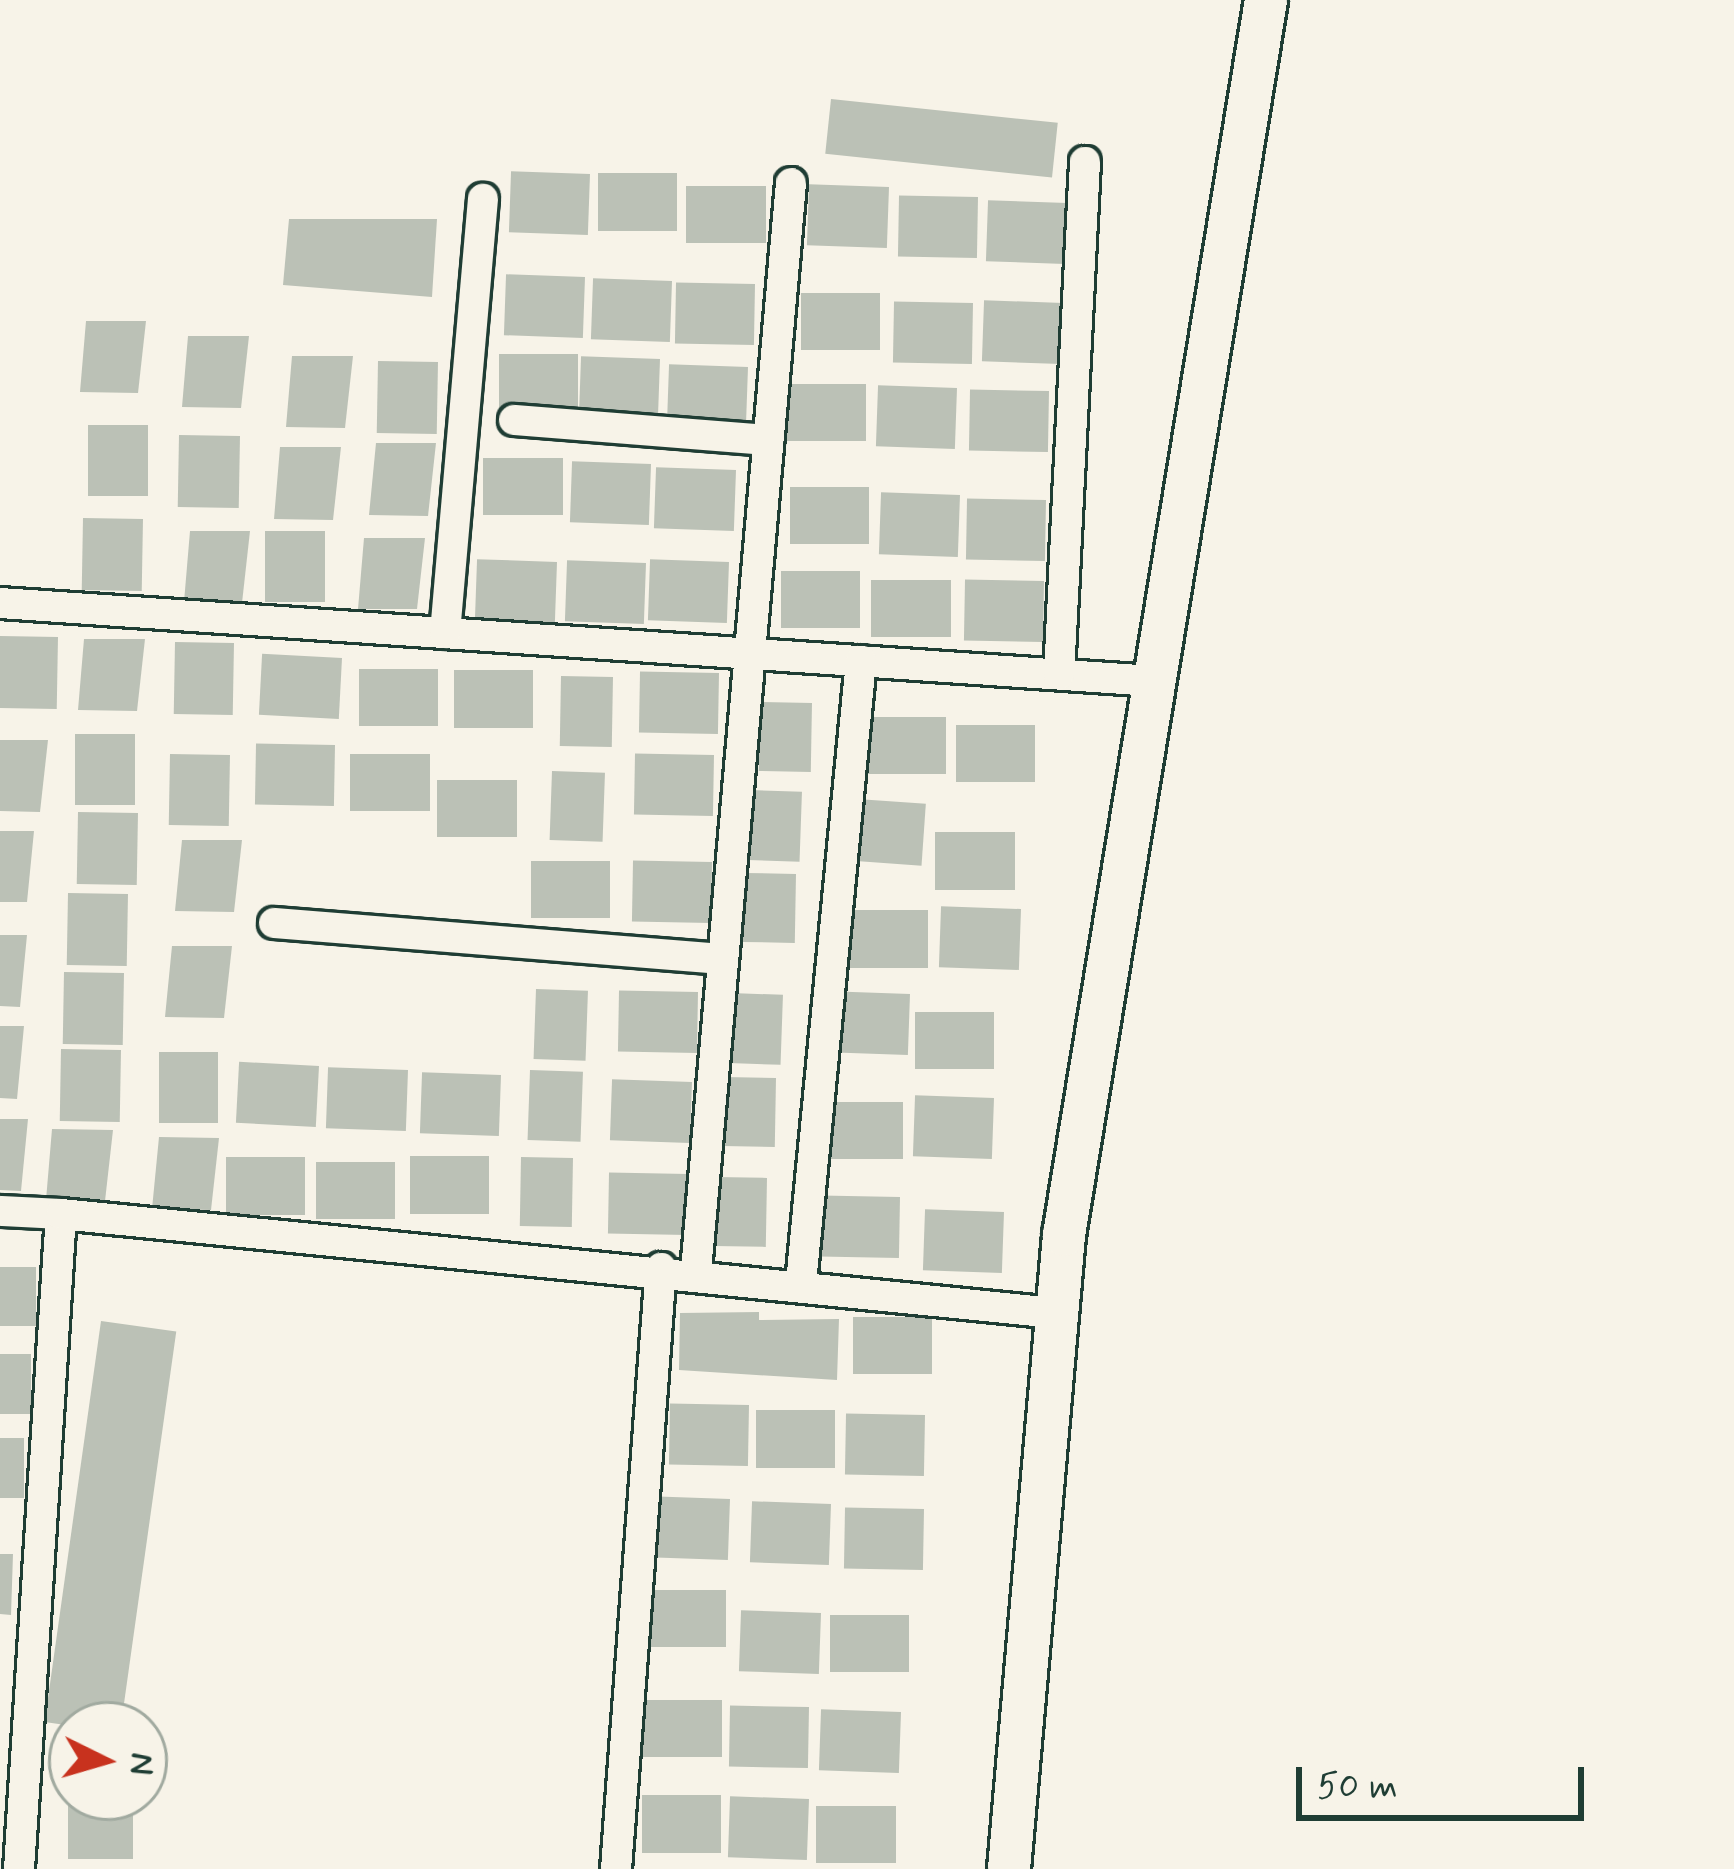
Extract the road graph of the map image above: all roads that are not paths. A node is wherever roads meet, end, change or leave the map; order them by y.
1 (1266, 0) edge
2 (1085, 162) dead end
3 (791, 183) dead end
4 (483, 199) dead end
5 (514, 420) dead end
6 (768, 440) junction
7 (0, 603) edge
8 (445, 633) junction
9 (750, 653) junction
10 (861, 661) junction
11 (1059, 674) junction
12 (1154, 681) junction
13 (274, 923) dead end
14 (723, 958) junction
15 (0, 1210) edge
16 (61, 1214) junction
17 (661, 1268) junction
18 (695, 1271) junction
19 (801, 1283) junction
20 (1054, 1313) junction
21 (19, 1869) edge
22 (616, 1869) edge
23 (1009, 1869) edge

1 - 12 main road
2 - 11 street
3 - 6 street
4 - 8 street
5 - 6 street
6 - 9 street
7 - 8 street
8 - 9 street
9 - 10 street
9 - 14 street
10 - 11 street
10 - 19 street
11 - 12 street
12 - 20 main road
13 - 14 street
14 - 18 street
15 - 16 street
16 - 17 street
16 - 21 street
17 - 18 street
17 - 22 street
18 - 19 street
19 - 20 street
20 - 23 main road

